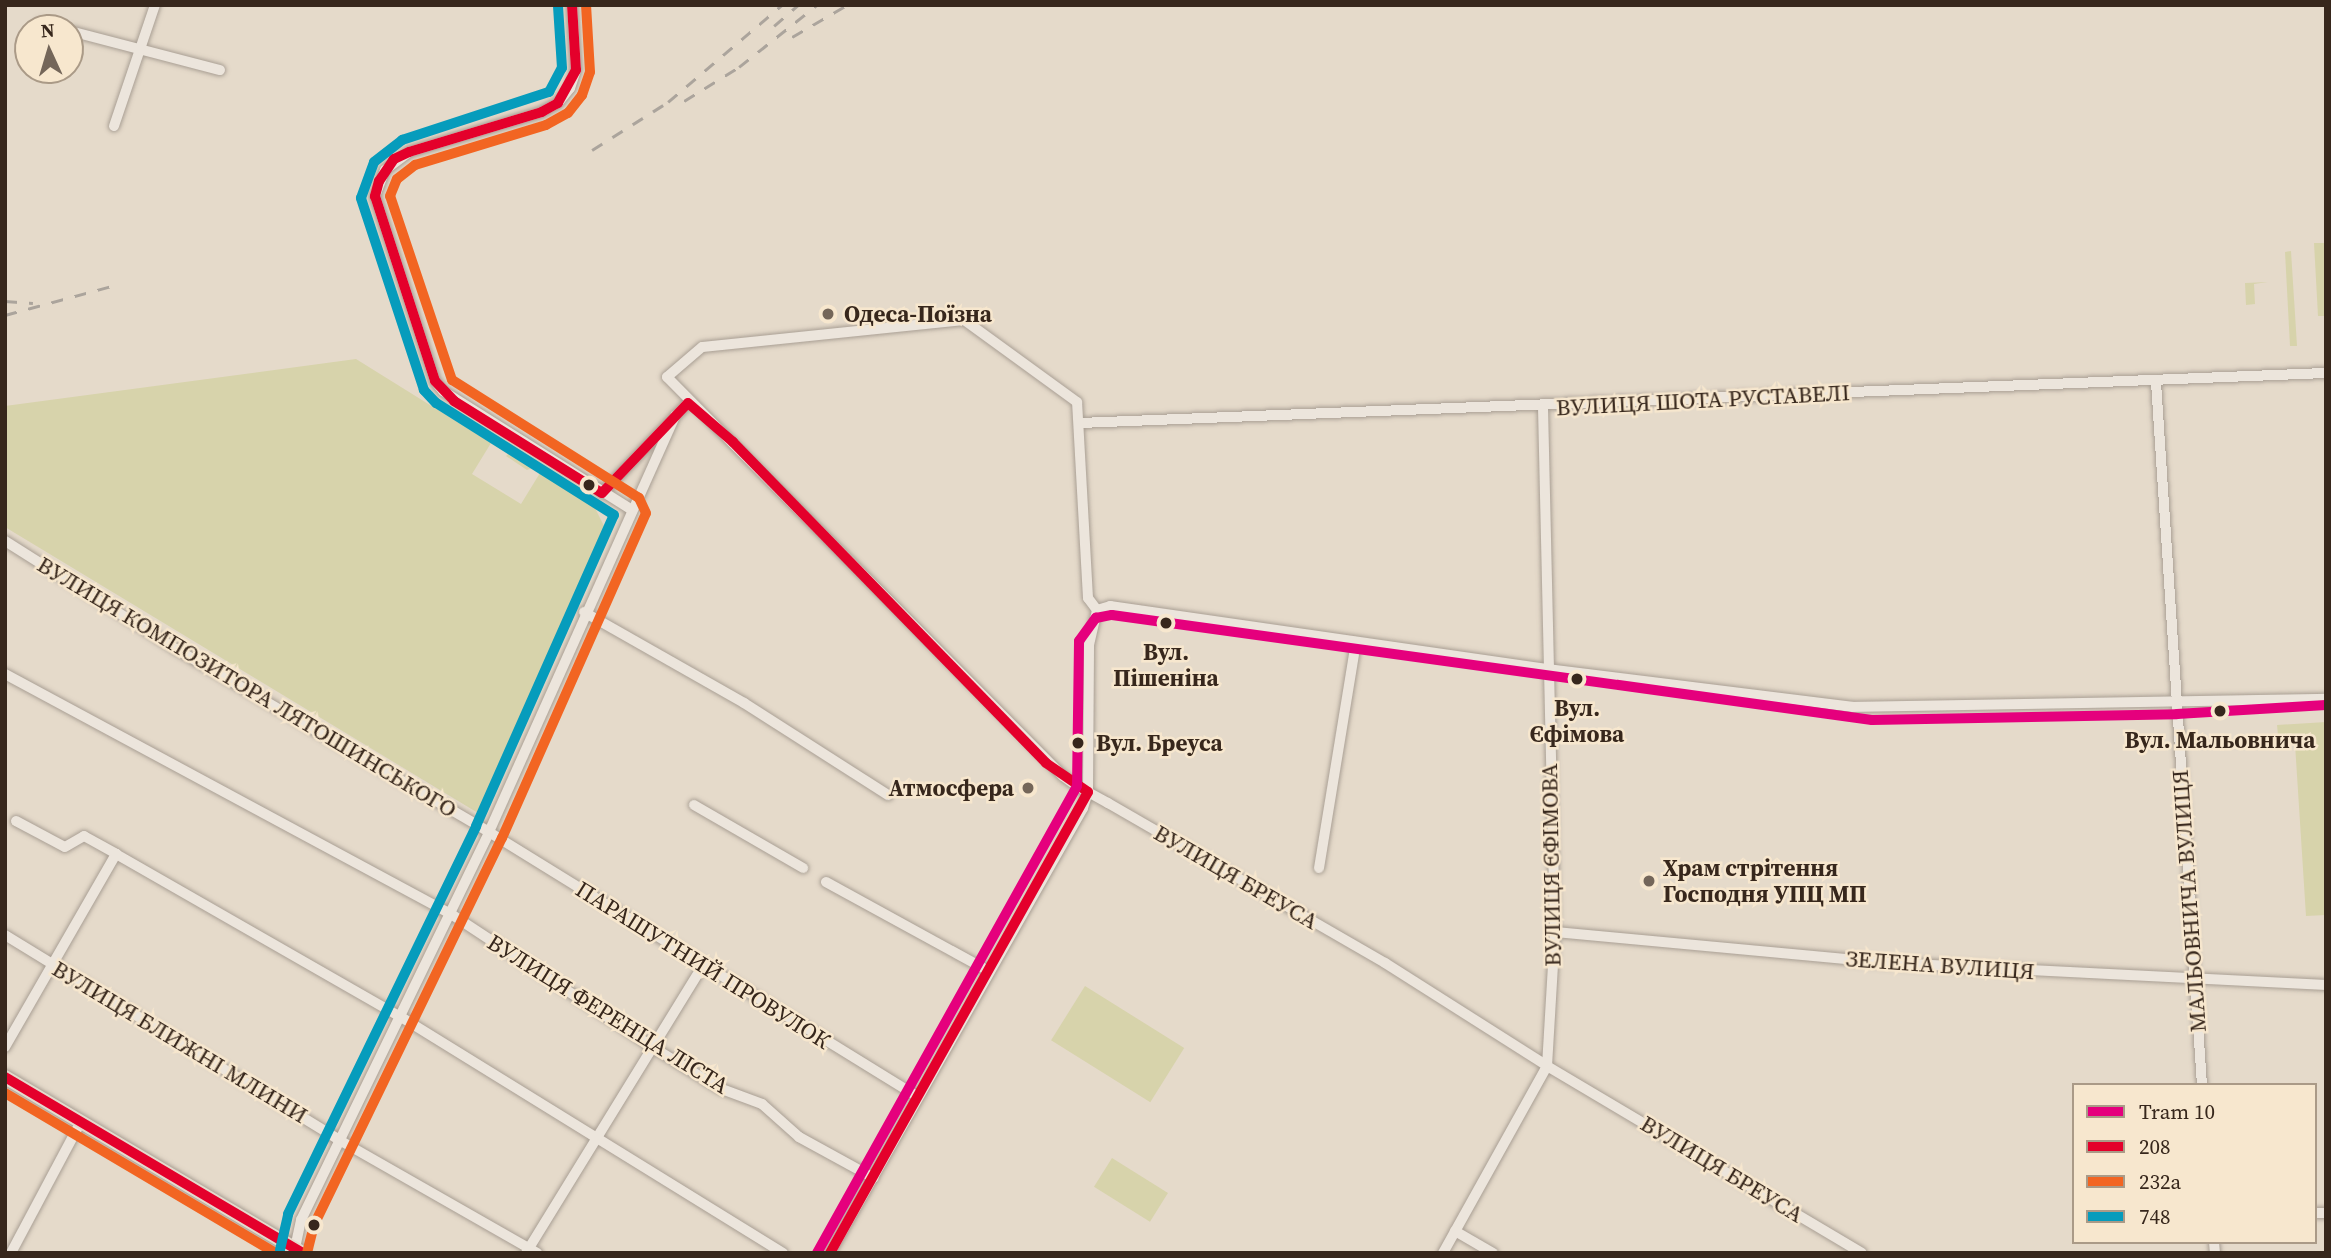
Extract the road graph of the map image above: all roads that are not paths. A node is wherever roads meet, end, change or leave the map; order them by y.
1 (155, 5) edge
2 (572, 5) edge
3 (84, 34) edge
4 (140, 48) junction
5 (220, 70) dead end
6 (114, 126) dead end
7 (2326, 373) edge
8 (2156, 382) junction
9 (688, 402) junction
10 (1543, 408) junction
11 (675, 416) junction
12 (1080, 424) junction
13 (602, 493) junction
14 (632, 510) junction
15 (5, 541) edge
16 (1097, 610) junction
17 (584, 612) junction
18 (1356, 642) junction
19 (1548, 669) junction
20 (5, 674) edge
21 (2326, 699) edge
22 (2176, 702) junction
23 (1088, 792) junction
24 (888, 795) dead end
25 (694, 805) dead end
26 (16, 821) dead end
27 (489, 832) junction
28 (117, 854) junction
29 (803, 868) dead end
30 (1319, 868) dead end
31 (826, 882) dead end
32 (451, 914) junction
33 (1555, 932) junction
34 (5, 935) edge
35 (52, 964) junction
36 (702, 967) junction
37 (987, 970) junction
38 (2194, 980) junction
39 (2326, 985) edge
40 (401, 1017) junction
41 (5, 1047) edge
42 (654, 1048) junction
43 (1547, 1066) junction
44 (5, 1077) edge
45 (2202, 1083) edge
46 (918, 1097) junction
47 (80, 1123) junction
48 (597, 1136) junction
49 (341, 1141) junction
50 (874, 1178) junction
51 (1455, 1231) junction
52 (297, 1251) edge
53 (531, 1251) edge
54 (11, 1253) edge
55 (783, 1253) edge
56 (830, 1253) edge
57 (1443, 1253) edge
58 (1493, 1253) edge
59 (1862, 1253) edge

1 - 4 street
2 - 13 street
3 - 4 street
4 - 5 street
4 - 6 street
7 - 8 street, ВУЛИЦЯ ШОТА РУСТАВЕЛІ
8 - 10 street, ВУЛИЦЯ ШОТА РУСТАВЕЛІ
8 - 22 street, МАЛЬОВНИЧА ВУЛИЦЯ
9 - 11 street
9 - 12 street, ВУЛИЦЯ БРЕУСА
9 - 23 street, ВУЛИЦЯ БРЕУСА
10 - 12 street, ВУЛИЦЯ ШОТА РУСТАВЕЛІ
10 - 19 street, ВУЛИЦЯ ЄФІМОВА
11 - 13 street
11 - 14 street
12 - 16 street
13 - 14 street
14 - 17 street
15 - 27 street, ВУЛИЦЯ КОМПОЗИТОРА ЛЯТОШИНСЬКОГО
16 - 18 street
16 - 23 street
17 - 24 street
17 - 27 street
18 - 19 street
18 - 30 street
19 - 22 street
19 - 33 street, ВУЛИЦЯ ЄФІМОВА
20 - 32 street, ВУЛИЦЯ ФЕРЕНЦА ЛІСТА
21 - 22 street
22 - 38 street, МАЛЬОВНИЧА ВУЛИЦЯ
23 - 37 street
23 - 43 street, ВУЛИЦЯ БРЕУСА
25 - 29 street
26 - 28 street
27 - 32 street
27 - 36 street, ПАРАШУТНИЙ ПРОВУЛОК
28 - 35 street
28 - 40 street
31 - 37 street
32 - 40 street
32 - 42 street, ВУЛИЦЯ ФЕРЕНЦА ЛІСТА
33 - 38 street, ЗЕЛЕНА ВУЛИЦЯ
33 - 43 street, ВУЛИЦЯ ЄФІМОВА
34 - 35 street, ВУЛИЦЯ БЛИЖНІ МЛИНИ
35 - 41 street
35 - 49 street, ВУЛИЦЯ БЛИЖНІ МЛИНИ
36 - 42 street
36 - 46 street, ПАРАШУТНИЙ ПРОВУЛОК
37 - 46 street
38 - 39 street, ЗЕЛЕНА ВУЛИЦЯ
38 - 45 street, МАЛЬОВНИЧА ВУЛИЦЯ
40 - 48 street
40 - 49 street
42 - 48 street
42 - 50 street, ВУЛИЦЯ ФЕРЕНЦА ЛІСТА
43 - 51 street, ВУЛИЦЯ ЄФІМОВА
43 - 59 street, ВУЛИЦЯ БРЕУСА
44 - 47 main road
46 - 50 street
47 - 52 main road
47 - 54 street
48 - 53 street
48 - 55 street
49 - 52 street
49 - 53 street, ВУЛИЦЯ БЛИЖНІ МЛИНИ
50 - 56 street
51 - 57 street, ВУЛИЦЯ ЄФІМОВА
51 - 58 street

